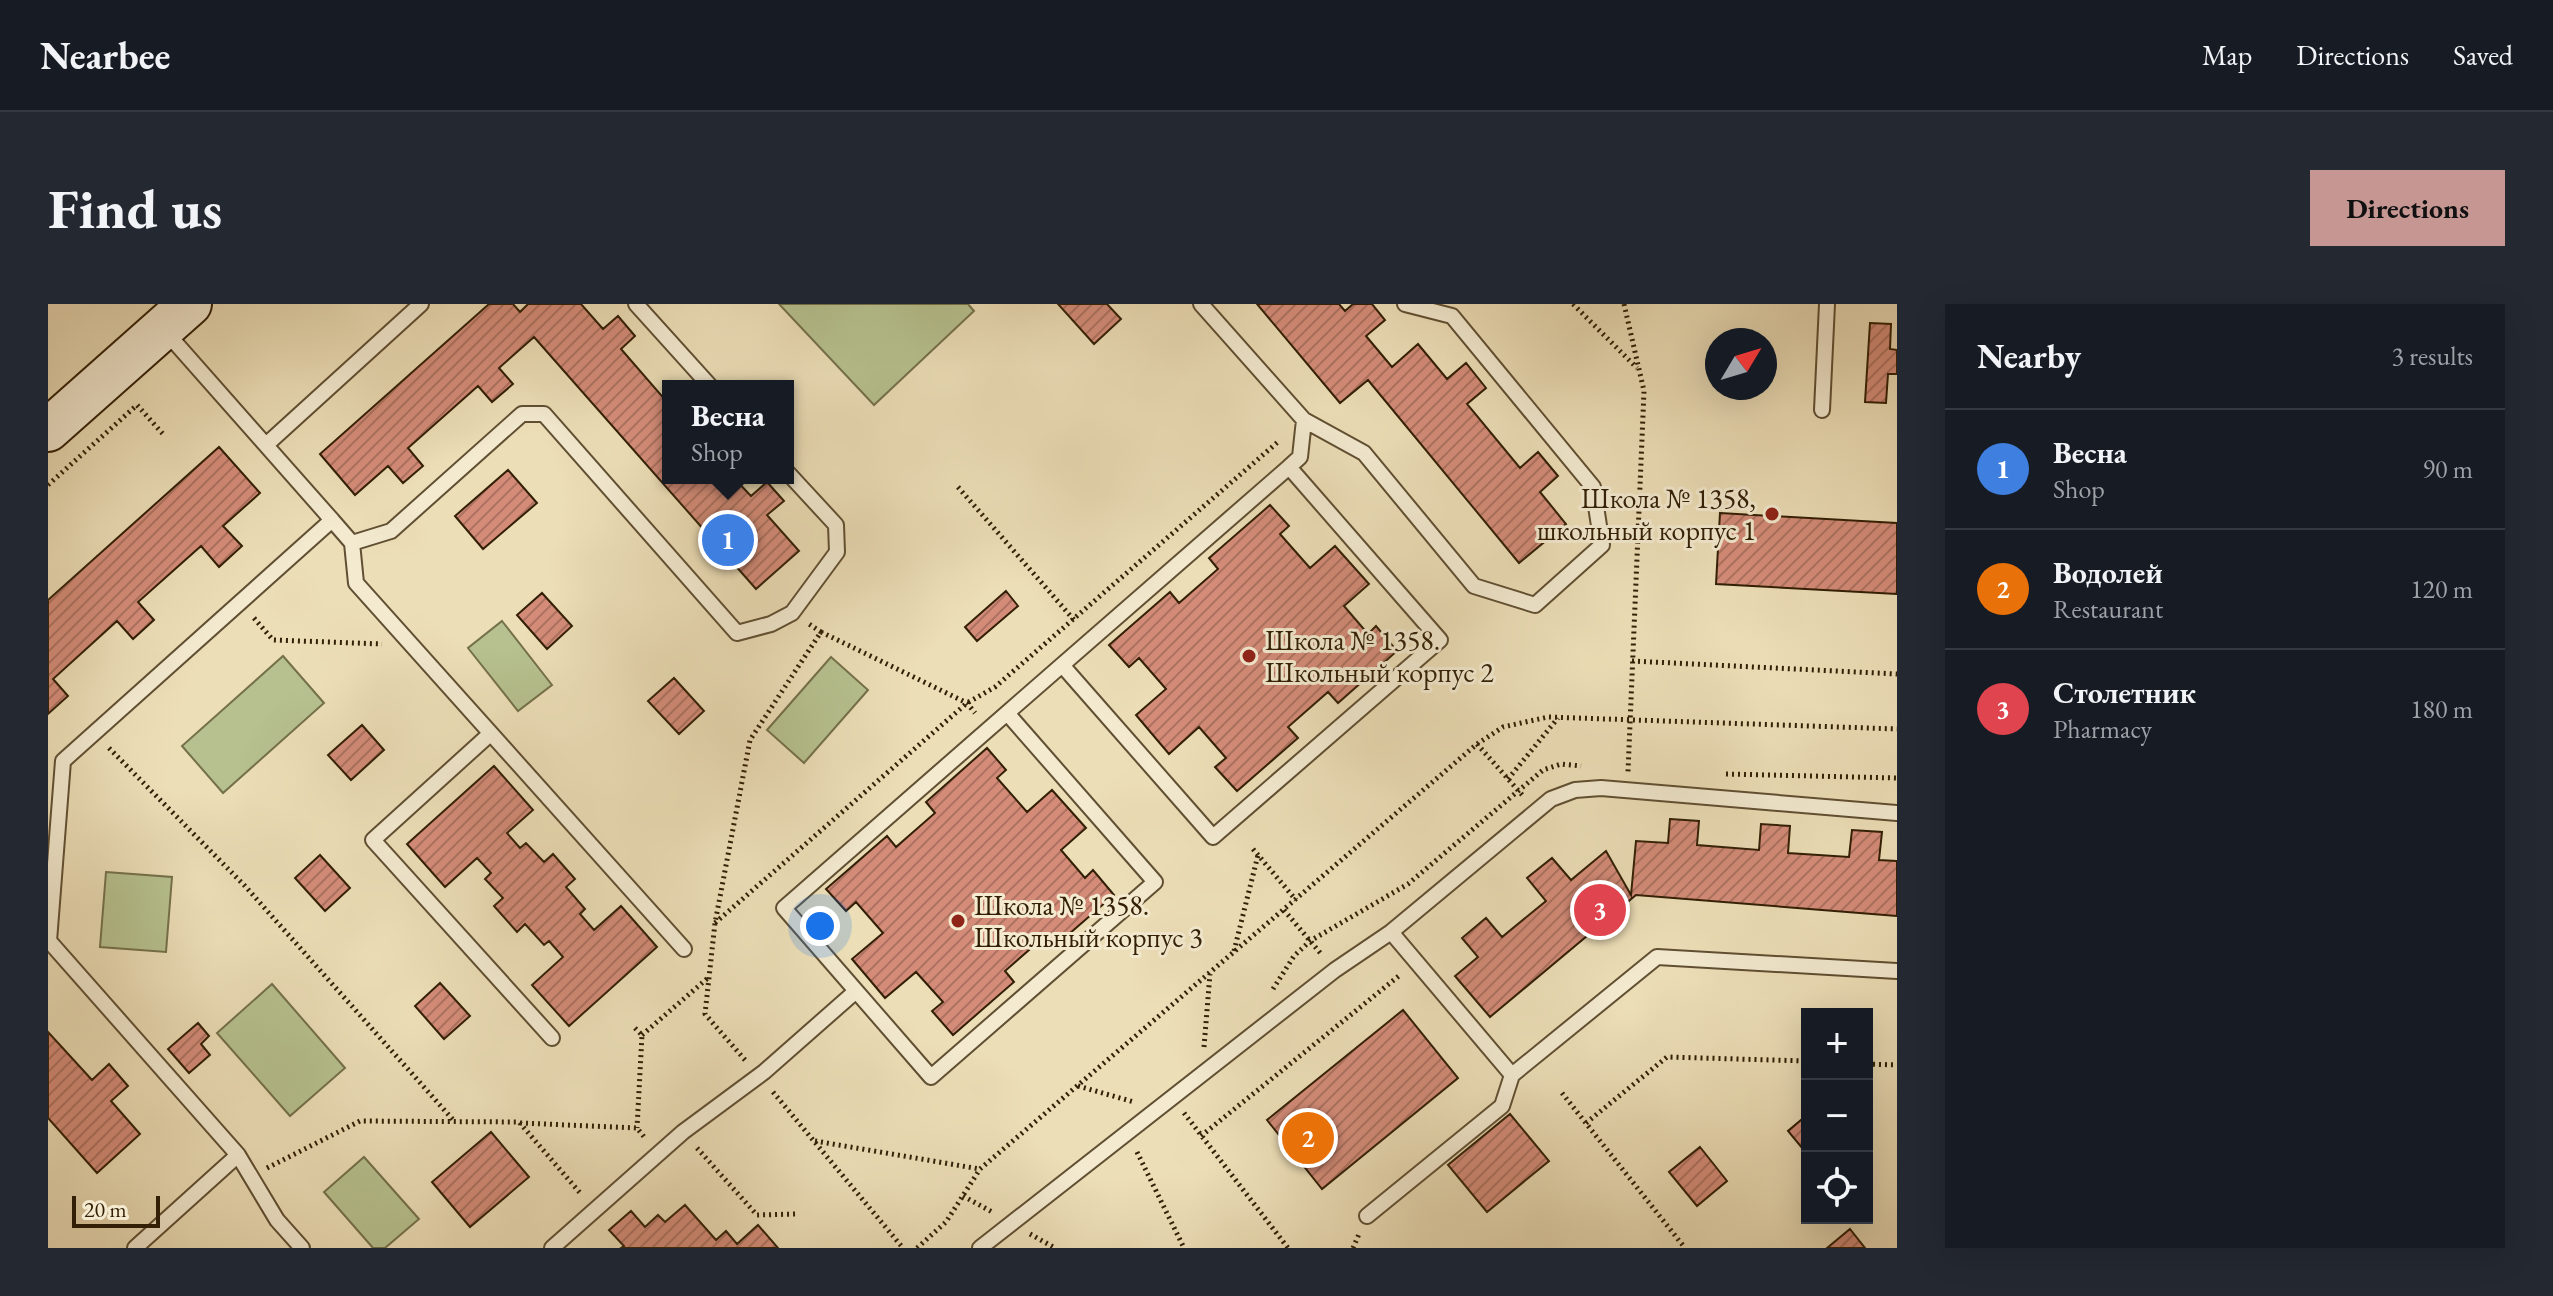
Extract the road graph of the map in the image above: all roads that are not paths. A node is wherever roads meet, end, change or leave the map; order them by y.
1 (421, 304) edge
2 (636, 304) edge
3 (1201, 304) edge
4 (1405, 304) edge
5 (1827, 304) edge
6 (176, 316) edge
7 (705, 380) edge
8 (1822, 410) dead end
9 (1304, 420) junction
10 (50, 425) edge
11 (266, 445) junction
12 (1289, 467) junction
13 (794, 480) edge
14 (332, 520) junction
15 (352, 543) junction
16 (1062, 665) junction
17 (1007, 713) junction
18 (490, 734) junction
19 (1897, 813) edge
20 (52, 848) edge
21 (1391, 932) junction
22 (684, 949) dead end
23 (1897, 971) edge
24 (856, 991) junction
25 (552, 1038) dead end
26 (1512, 1075) junction
27 (238, 1155) junction
28 (1367, 1216) dead end
29 (135, 1248) edge
30 (302, 1248) edge
31 (552, 1248) edge
32 (980, 1248) edge

1 - 11 lane
2 - 7 lane
3 - 9 lane
4 - 9 lane
5 - 8 lane
6 - 10 main road
6 - 11 lane
9 - 12 lane
11 - 14 lane
12 - 16 lane
12 - 16 lane
13 - 15 lane
14 - 15 lane
14 - 20 lane
15 - 18 lane
16 - 17 lane
17 - 24 lane
17 - 24 lane
18 - 22 lane
18 - 25 lane
19 - 21 lane
20 - 27 lane
21 - 26 lane
21 - 32 lane
23 - 26 lane
24 - 31 lane
26 - 28 lane
27 - 29 lane
27 - 30 lane

